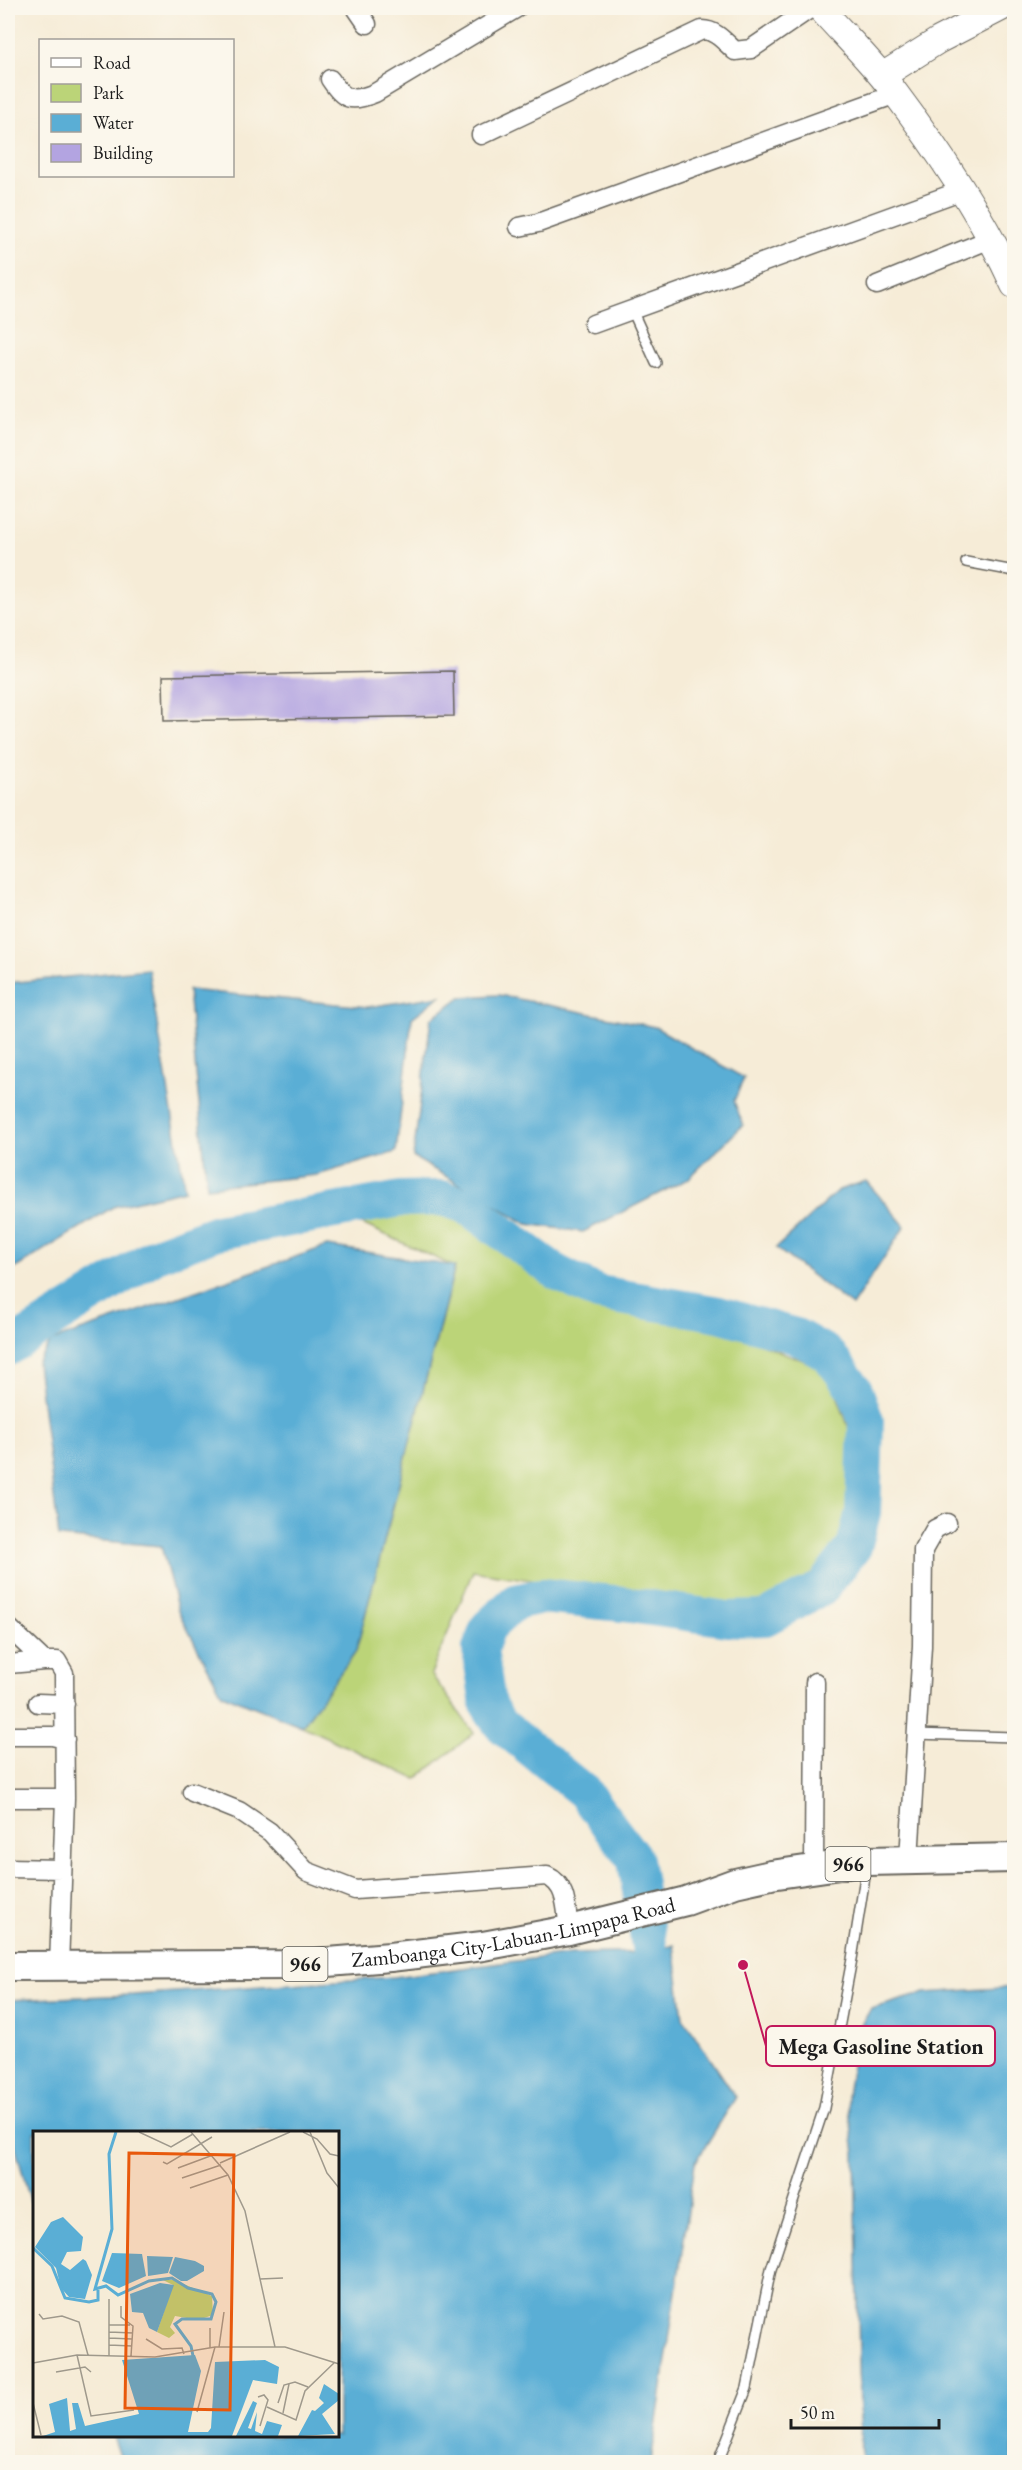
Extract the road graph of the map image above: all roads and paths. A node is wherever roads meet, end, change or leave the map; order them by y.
1 (356, 8) edge
2 (517, 8) edge
3 (811, 8) edge
4 (820, 8) edge
5 (1001, 8) edge
6 (367, 24) dead end
7 (330, 79) dead end
8 (889, 85) junction
9 (481, 135) dead end
10 (963, 190) junction
11 (519, 227) dead end
12 (993, 238) junction
13 (878, 285) dead end
14 (1014, 285) edge
15 (632, 310) junction
16 (593, 324) dead end
17 (656, 363) dead end
18 (966, 562) dead end
19 (1014, 571) edge
20 (947, 1523) dead end
21 (8, 1628) edge
22 (44, 1661) junction
23 (8, 1664) edge
24 (815, 1682) dead end
25 (38, 1704) dead end
26 (64, 1704) junction
27 (915, 1734) junction
28 (8, 1736) edge
29 (1014, 1737) edge
30 (66, 1739) junction
31 (192, 1792) dead end
32 (8, 1798) edge
33 (65, 1798) junction
34 (1014, 1858) edge
35 (909, 1859) junction
36 (867, 1861) junction
37 (8, 1868) edge
38 (62, 1869) junction
39 (814, 1869) junction
40 (569, 1930) junction
41 (8, 1966) edge
42 (59, 1966) junction
43 (718, 2463) edge

1 - 6 street
2 - 7 street
3 - 9 street
4 - 8 street
5 - 8 street
8 - 10 street
8 - 11 street
10 - 12 street
10 - 15 street
12 - 13 street
12 - 14 street
15 - 16 street
15 - 17 lane
18 - 19 lane
20 - 27 street
21 - 22 street
22 - 23 street
22 - 26 street
24 - 39 street
25 - 26 street
26 - 30 street
27 - 29 lane
27 - 35 street
28 - 30 street
30 - 33 street
31 - 40 street
32 - 33 street
33 - 38 street
34 - 35 main road, Zamboanga City-Labuan-Limpapa Road / 966
35 - 36 main road, Zamboanga City-Labuan-Limpapa Road / 966
36 - 39 main road, Zamboanga City-Labuan-Limpapa Road / 966
36 - 43 lane
37 - 38 street
38 - 42 street
39 - 40 main road, Zamboanga City-Labuan-Limpapa Road / 966
40 - 42 main road, Zamboanga City-Labuan-Limpapa Road / 966
41 - 42 main road, Zamboanga City-Labuan-Limpapa Road / 966

